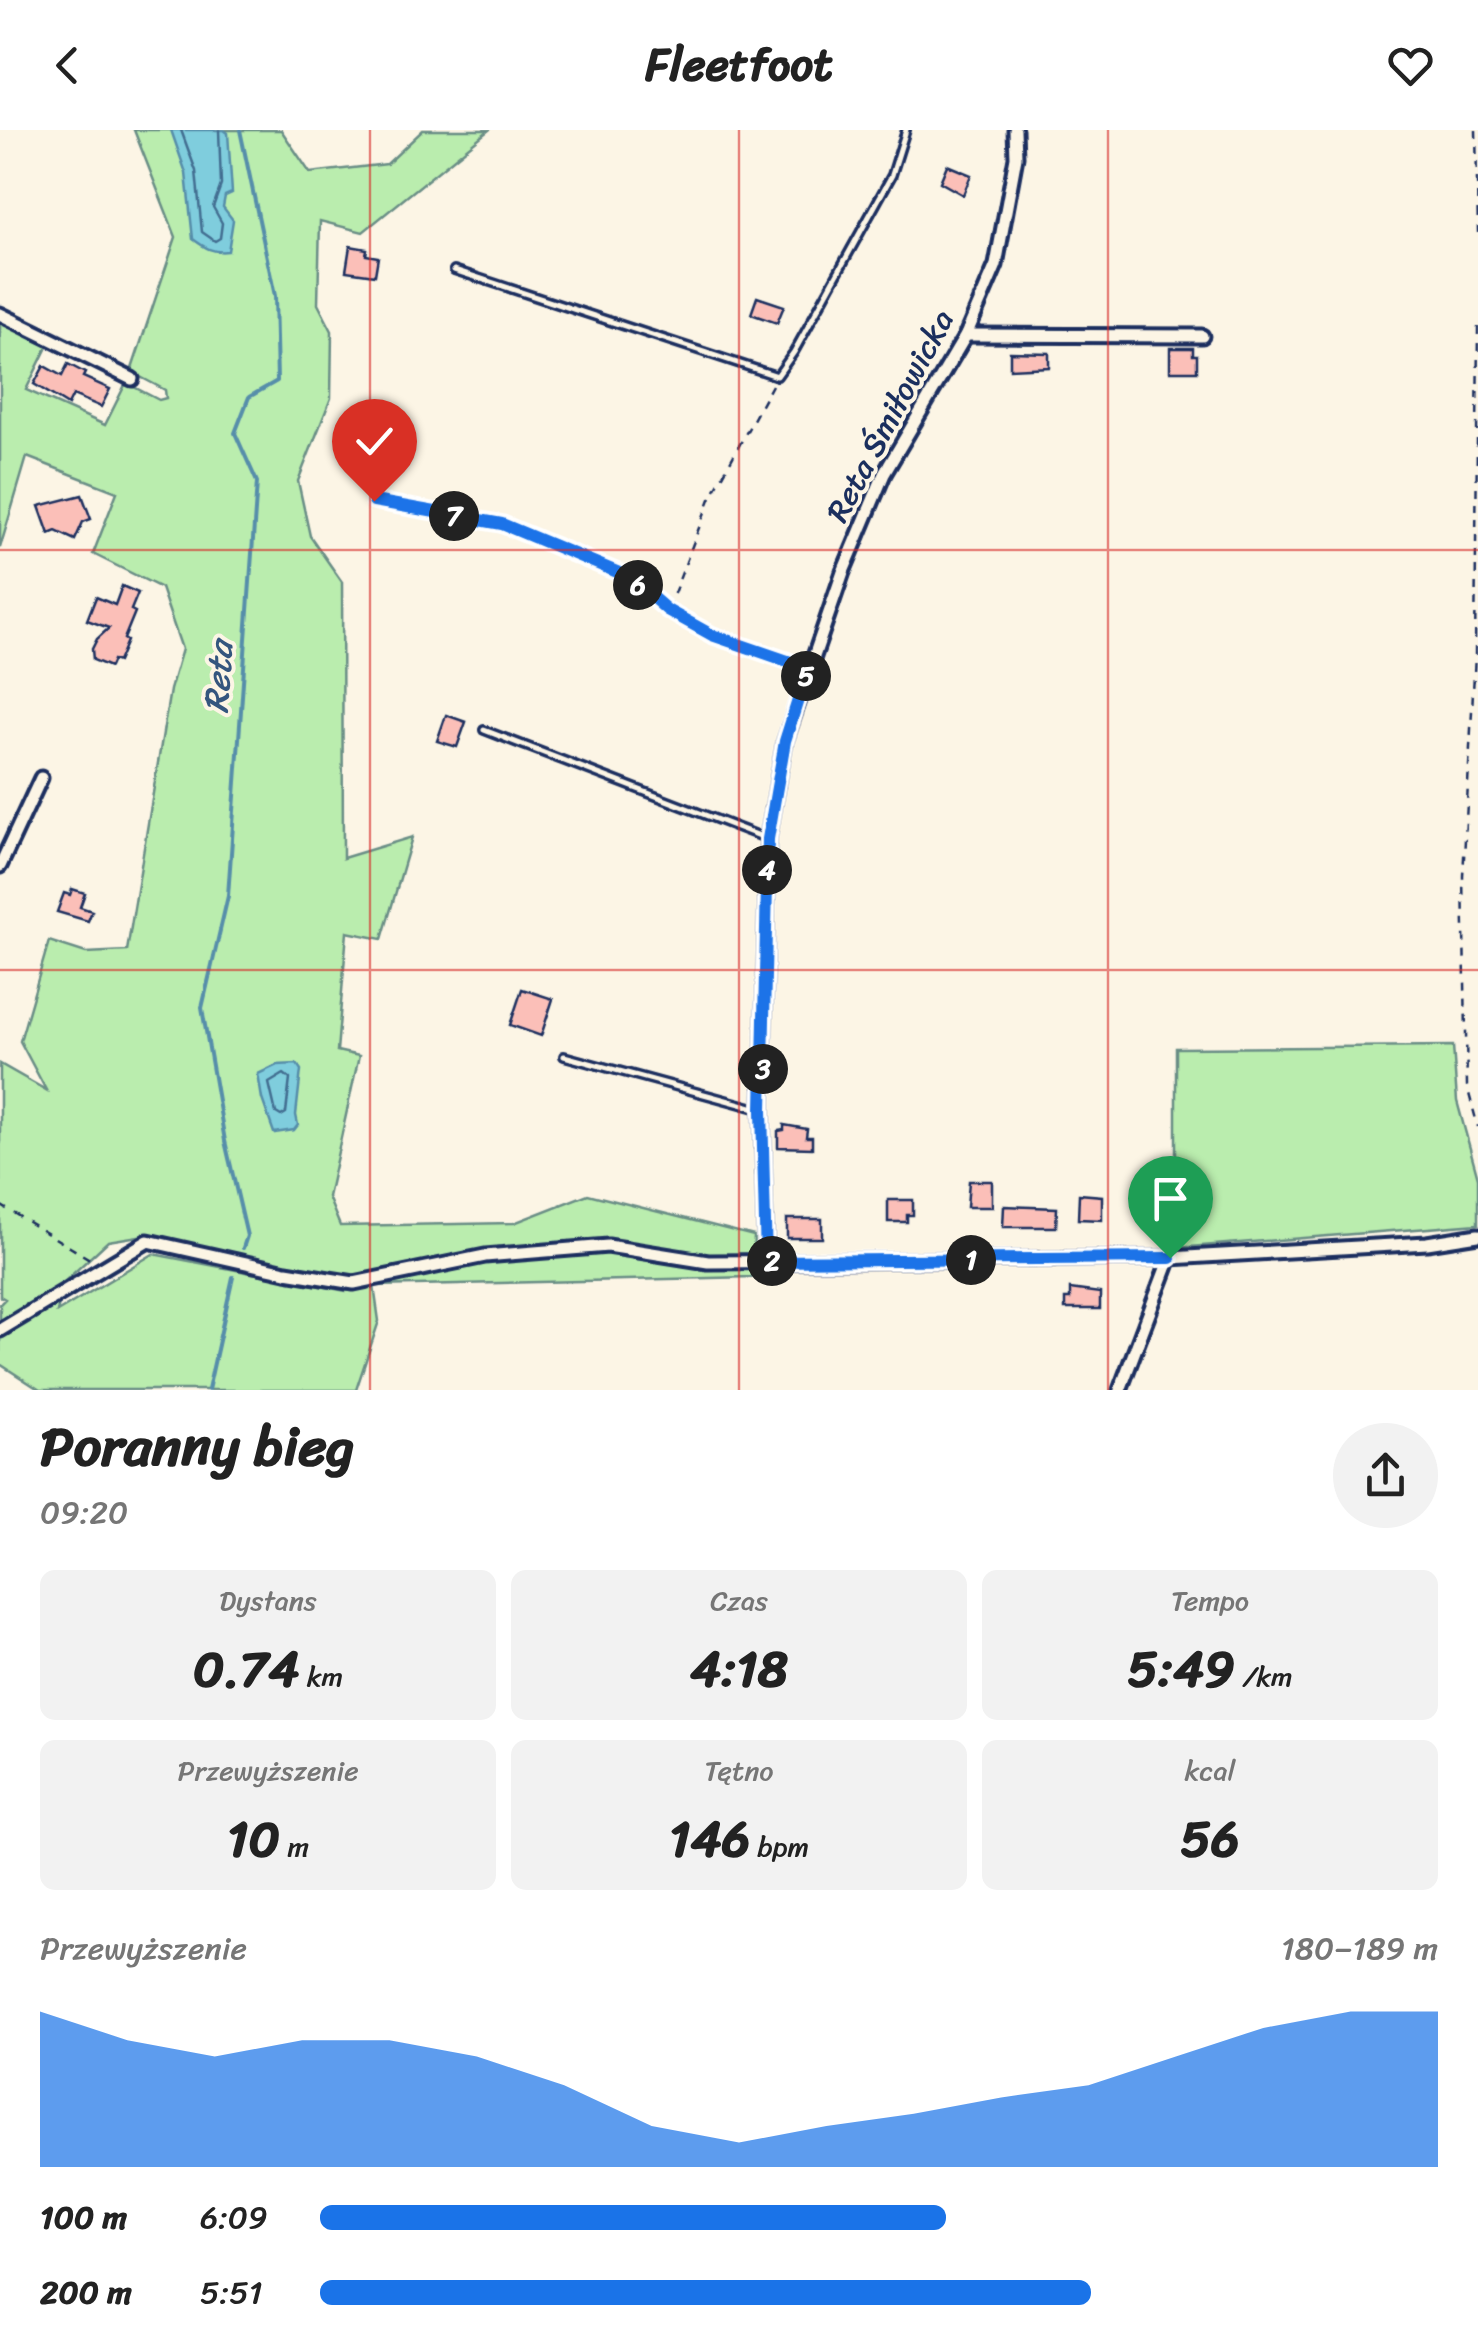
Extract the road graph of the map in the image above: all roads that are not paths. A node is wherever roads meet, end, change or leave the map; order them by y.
1 (906, 130) edge
2 (1015, 130) edge
3 (454, 270) dead end
4 (0, 314) edge
5 (966, 336) junction
6 (1202, 336) dead end
7 (132, 379) dead end
8 (484, 730) dead end
9 (41, 778) dead end
10 (768, 839) junction
11 (0, 866) edge
12 (564, 1056) dead end
13 (762, 1110) junction
14 (1478, 1235) edge
15 (1170, 1258) junction
16 (766, 1261) junction
17 (0, 1330) edge
18 (1120, 1390) edge

1 - 3 lane
2 - 5 street, Reta Śmiłowicka
4 - 7 street
5 - 6 street
5 - 10 street, Reta Śmiłowicka
8 - 10 lane
9 - 11 street
10 - 13 street, Reta Śmiłowicka
12 - 13 lane
13 - 16 street, Reta Śmiłowicka
14 - 15 street
15 - 16 street
15 - 18 street
16 - 17 street

